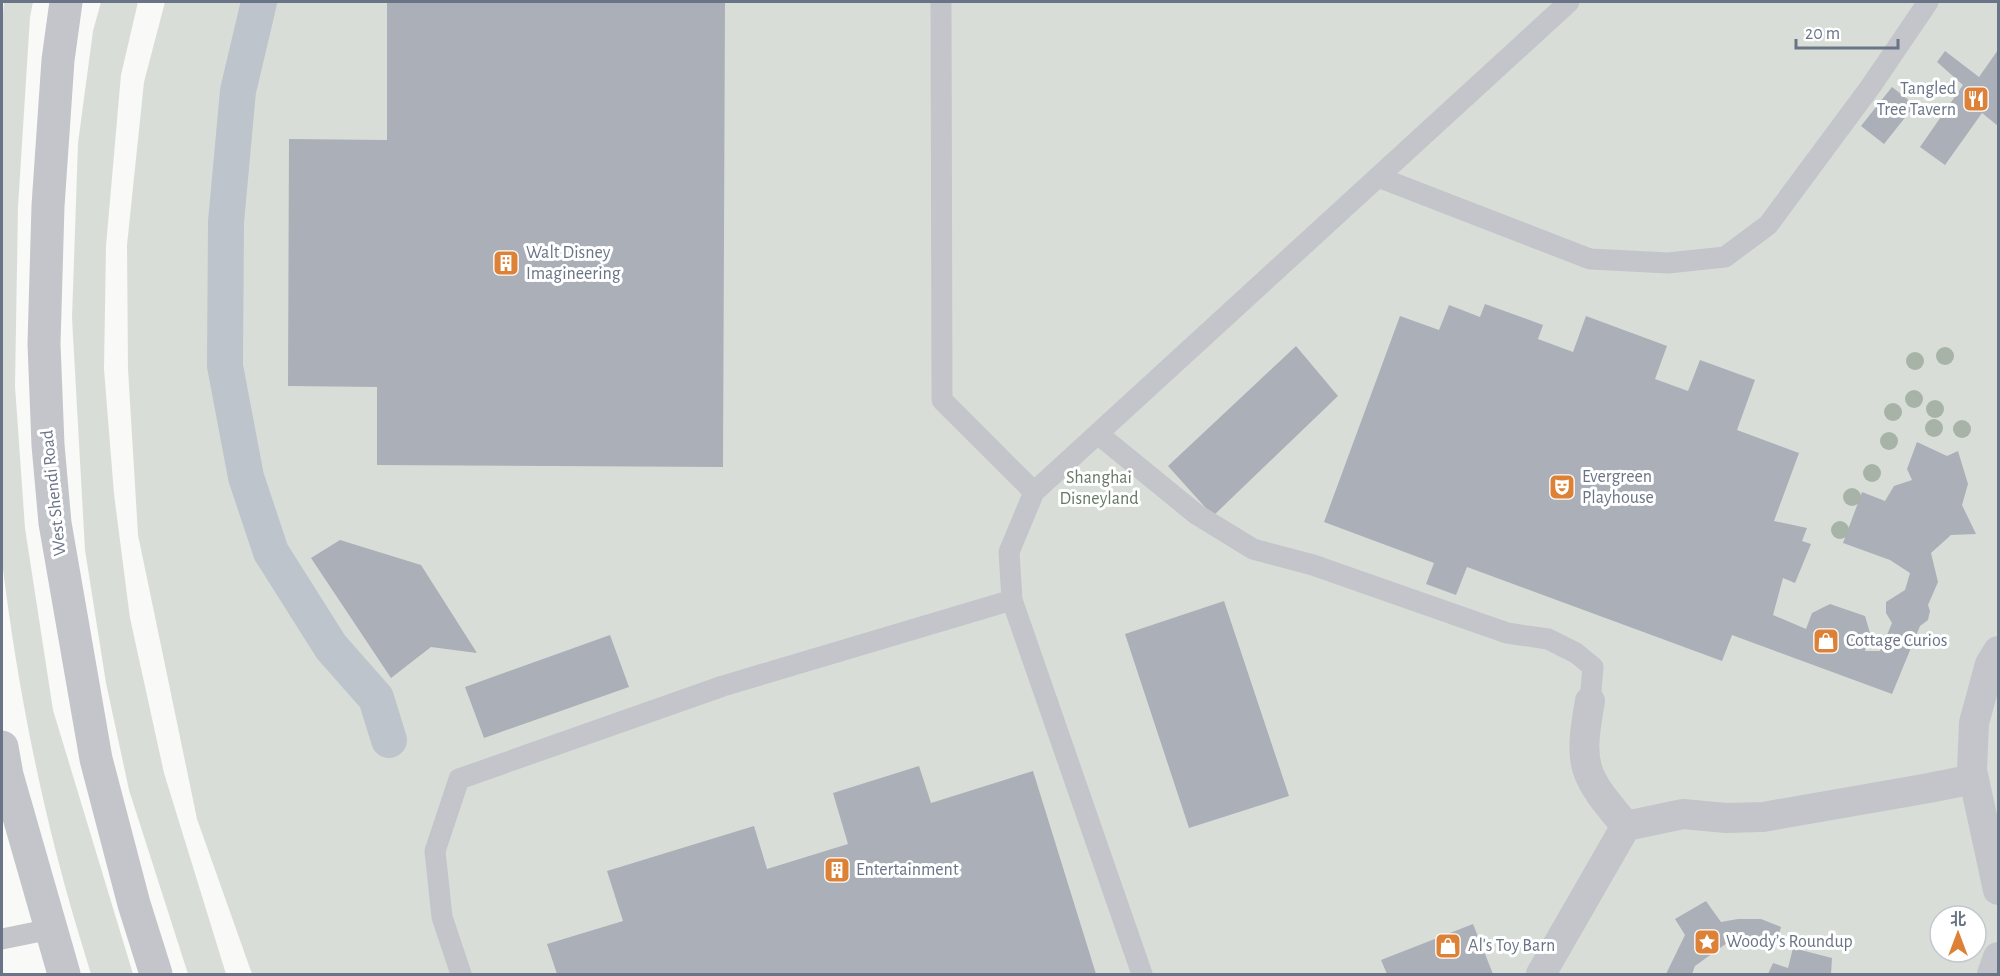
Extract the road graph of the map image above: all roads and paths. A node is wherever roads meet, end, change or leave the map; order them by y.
1 (66, 2) edge
2 (941, 2) edge
3 (1569, 2) edge
4 (1928, 2) edge
5 (1378, 177) junction
6 (1098, 434) junction
7 (1034, 492) junction
8 (1012, 600) junction
9 (1998, 651) edge
10 (1590, 701) joint
11 (2, 747) edge
12 (1974, 779) junction
13 (1626, 826) junction
14 (1998, 890) edge
15 (51, 929) junction
16 (2, 939) edge
17 (1998, 957) edge
18 (64, 975) edge
19 (156, 975) edge
20 (461, 975) edge
21 (1142, 975) edge
22 (1540, 975) edge
23 (1992, 975) edge

1 - 19 street, West Shendi Road
2 - 7 lane
3 - 5 lane
4 - 5 lane
5 - 6 lane
6 - 7 lane
6 - 10 lane
7 - 8 lane
8 - 20 lane
8 - 21 lane
9 - 12 street
10 - 13 street
11 - 15 street
12 - 13 street
12 - 14 street
13 - 22 street
15 - 16 lane
15 - 18 street
17 - 23 street

